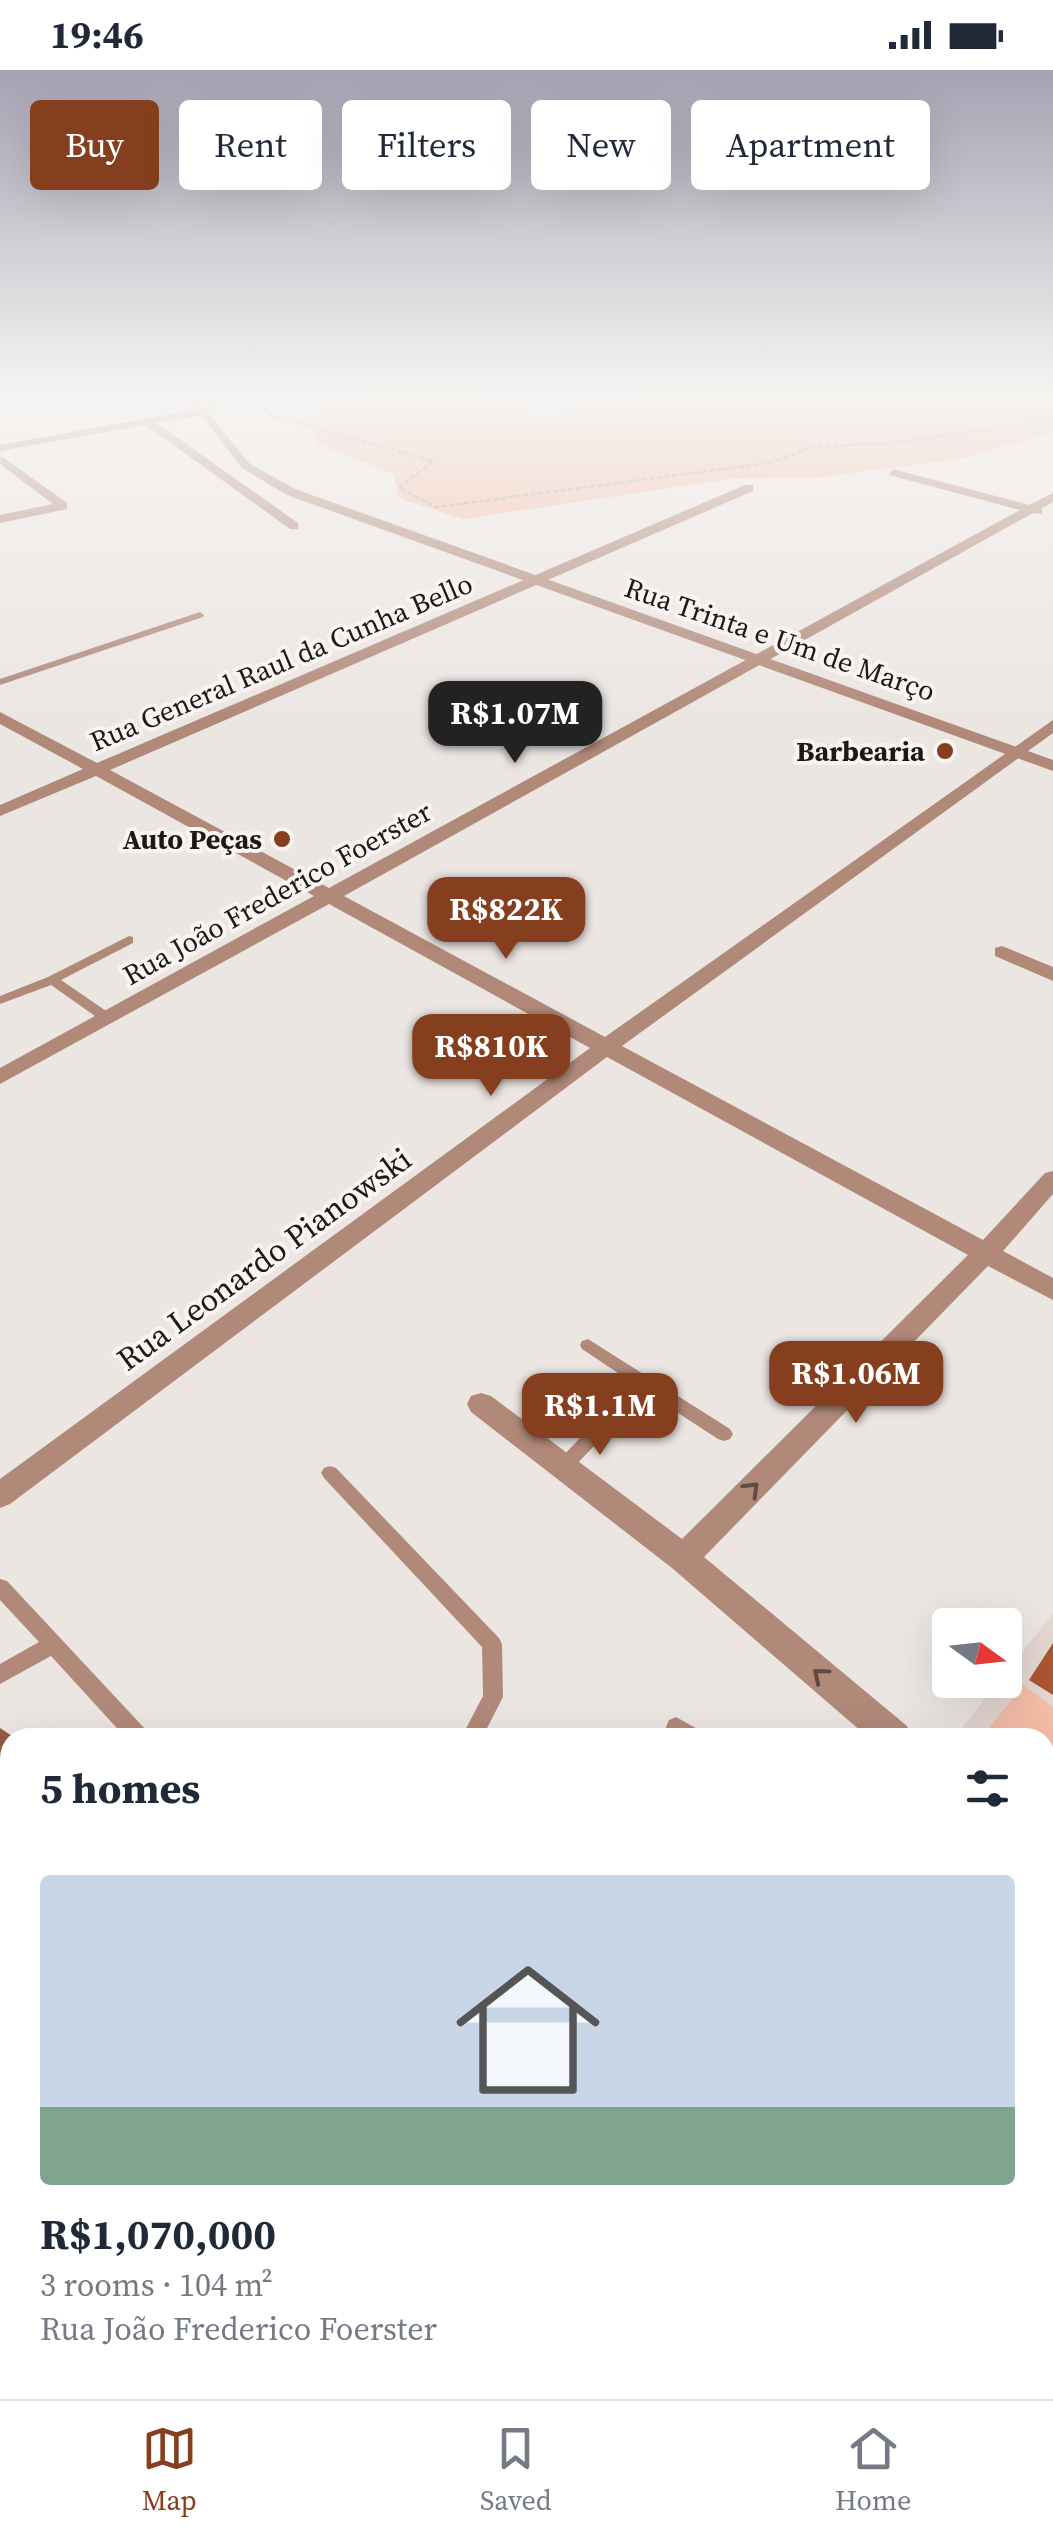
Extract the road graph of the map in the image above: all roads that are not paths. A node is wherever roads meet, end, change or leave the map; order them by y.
1 (56, 500) edge
2 (257, 500) edge
3 (315, 500) edge
4 (721, 500) edge
5 (995, 500) edge
6 (1048, 500) edge
7 (1030, 509) junction
8 (1053, 514) edge
9 (0, 519) edge
10 (294, 526) dead end
11 (530, 581) junction
12 (200, 614) dead end
13 (758, 660) junction
14 (0, 682) edge
15 (0, 717) edge
16 (1053, 725) edge
17 (1016, 752) junction
18 (1053, 766) edge
19 (96, 769) junction
20 (0, 811) edge
21 (329, 895) junction
22 (129, 940) dead end
23 (1002, 952) dead end
24 (1053, 975) edge
25 (52, 980) junction
26 (0, 1000) edge
27 (107, 1018) junction
28 (607, 1046) junction
29 (0, 1077) edge
30 (1053, 1179) edge
31 (988, 1252) junction
32 (1053, 1290) edge
33 (588, 1345) dead end
34 (643, 1384) junction
35 (481, 1404) dead end
36 (724, 1434) dead end
37 (563, 1467) junction
38 (330, 1473) dead end
39 (0, 1494) edge
40 (683, 1558) junction
41 (0, 1587) edge
42 (53, 1644) junction
43 (0, 1675) edge
44 (131, 1728) edge
45 (476, 1728) edge
46 (883, 1728) edge

1 - 9 street
2 - 10 street
3 - 11 street, Rua Trinta e Um de Março
4 - 11 street, Rua General Raul da Cunha Bello
5 - 7 street
6 - 7 street, Rua João Frederico Foerster
7 - 8 street
7 - 13 street, Rua João Frederico Foerster
11 - 13 street, Rua Trinta e Um de Março
11 - 19 street, Rua General Raul da Cunha Bello
12 - 14 lane
13 - 17 street, Rua Trinta e Um de Março
13 - 21 street, Rua João Frederico Foerster
15 - 19 street
16 - 17 street, Rua Leonardo Pianowski
17 - 18 street, Rua Trinta e Um de Março
17 - 28 street, Rua Leonardo Pianowski
19 - 20 street, Rua General Raul da Cunha Bello
19 - 21 street
21 - 27 street, Rua João Frederico Foerster
21 - 28 street
22 - 25 lane
23 - 24 street
25 - 26 lane
25 - 27 lane
27 - 29 street, Rua João Frederico Foerster
28 - 31 street
28 - 39 street, Rua Leonardo Pianowski
30 - 31 street
31 - 32 street
40 -> 31 street
33 - 34 lane
34 - 36 lane
34 - 37 lane
35 - 37 street
37 - 40 street
38 - 45 lane
46 -> 40 street
41 - 42 lane
42 - 43 lane
42 - 44 lane

